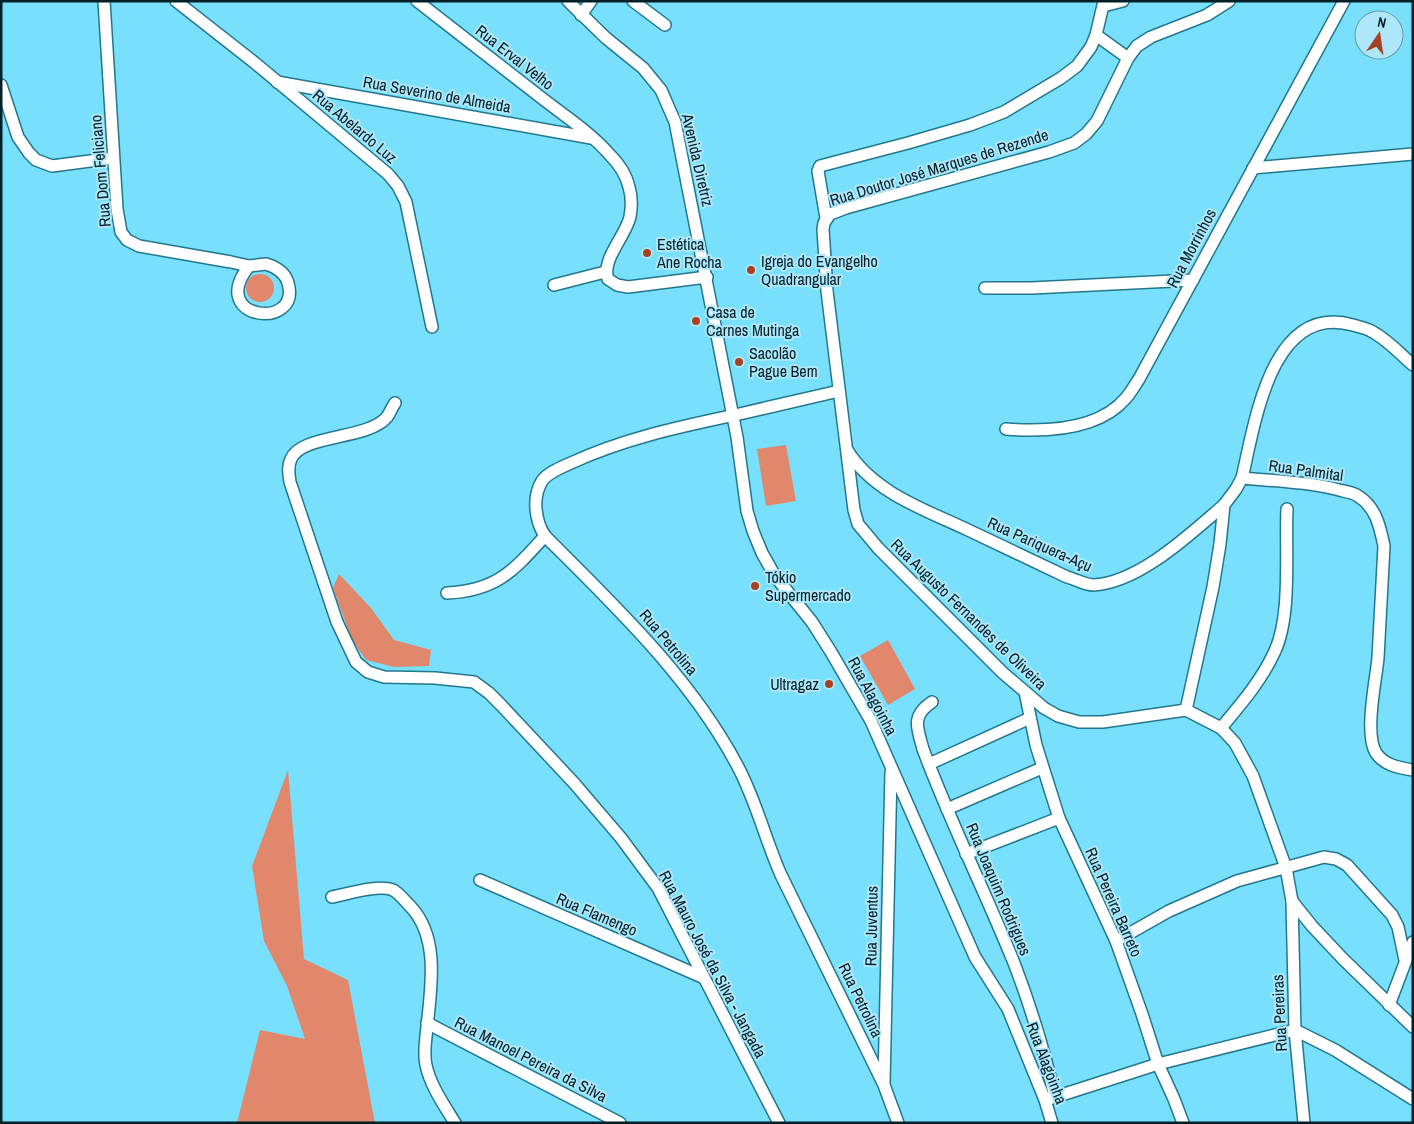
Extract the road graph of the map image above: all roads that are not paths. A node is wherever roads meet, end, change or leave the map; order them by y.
1 (104, 1) edge
2 (176, 1) edge
3 (417, 1) edge
4 (568, 1) edge
5 (591, 1) edge
6 (633, 1) edge
7 (1123, 1) edge
8 (1228, 1) edge
9 (1344, 1) edge
10 (1103, 3) edge
11 (581, 15) junction
12 (665, 25) dead end
13 (1096, 35) junction
14 (1128, 58) junction
15 (276, 81) junction
16 (1, 85) edge
17 (592, 138) junction
18 (1413, 154) edge
19 (113, 158) junction
20 (1252, 168) junction
21 (826, 218) junction
22 (250, 266) junction
23 (605, 272) junction
24 (707, 276) junction
25 (1193, 280) junction
26 (554, 285) dead end
27 (984, 288) dead end
28 (432, 327) dead end
29 (1413, 365) edge
30 (839, 391) junction
31 (395, 403) dead end
32 (732, 415) junction
33 (1006, 429) dead end
34 (846, 450) junction
35 (1242, 478) junction
36 (1224, 505) junction
37 (1287, 509) dead end
38 (545, 536) junction
39 (447, 593) dead end
40 (1025, 692) junction
41 (932, 702) dead end
42 (1186, 710) junction
43 (1030, 718) junction
44 (1221, 728) junction
45 (928, 764) junction
46 (1042, 768) junction
47 (891, 769) junction
48 (1413, 770) edge
49 (947, 809) junction
50 (1059, 818) junction
51 (966, 854) junction
52 (1286, 868) junction
53 (480, 880) dead end
54 (332, 897) dead end
55 (1292, 901) junction
56 (1116, 941) junction
57 (1413, 942) edge
58 (1405, 960) junction
59 (702, 977) junction
60 (1027, 1001) junction
61 (1389, 1005) junction
62 (1008, 1009) junction
63 (427, 1023) junction
64 (1413, 1027) edge
65 (1295, 1030) junction
66 (1158, 1064) junction
67 (884, 1085) junction
68 (1050, 1098) junction
69 (1413, 1098) edge
70 (455, 1123) edge
71 (620, 1123) edge
72 (779, 1123) edge
73 (898, 1123) edge
74 (1052, 1123) edge
75 (1183, 1123) edge
76 (1304, 1123) edge

1 - 19 street, Rua Dom Feliciano
2 - 15 street, Rua Abelardo Luz
3 - 17 street, Rua Erval Velho
4 - 11 street, Avenida Diretriz
5 - 11 street
6 - 12 street
7 - 10 street
8 - 14 street, Rua Doutor José Marques de Rezende
9 - 20 street, Rua Morrinhos
10 - 13 street
11 - 24 street, Avenida Diretriz
13 - 14 street
13 - 21 street
14 - 21 street, Rua Doutor José Marques de Rezende
15 - 17 street, Rua Severino de Almeida
15 - 28 street, Rua Abelardo Luz
16 - 19 street
17 - 23 street, Rua Erval Velho
18 - 20 street
19 - 22 street, Rua Dom Feliciano
20 - 25 street, Rua Morrinhos
21 - 30 street, Rua Doutor José Marques de Rezende
22 - 22 street, Rua Dom Feliciano
23 - 24 street
23 - 26 street
24 - 32 street, Rua Alagoinha
25 - 27 street
25 - 33 street, Rua Morrinhos
29 - 35 street
30 - 32 street, Rua Petrolina
30 - 34 street, Rua Doutor José Marques de Rezende
31 - 59 street, Rua Mauro José da Silva - Jangada
32 - 38 street, Rua Petrolina
32 - 47 street, Rua Alagoinha
34 - 36 street, Rua Pariquera-Açu
34 - 40 street, Rua Augusto Fernandes de Oliveira
35 - 36 street
35 - 48 street, Rua Palmital
36 - 42 street
37 - 44 street
38 - 39 street
38 - 67 street, Rua Petrolina
40 - 42 street, Rua Augusto Fernandes de Oliveira
40 - 43 street, Rua Pereira Barreto
41 - 45 street, Rua Joaquim Rodrigues
42 - 44 street
43 - 45 street
43 - 46 street, Rua Pereira Barreto
44 - 52 street
45 - 49 street, Rua Joaquim Rodrigues
46 - 49 street
46 - 50 street, Rua Pereira Barreto
47 - 62 street, Rua Alagoinha
47 - 67 street, Rua Juventus
49 - 51 street, Rua Joaquim Rodrigues
50 - 51 street
50 - 56 street, Rua Pereira Barreto
51 - 60 street, Rua Joaquim Rodrigues
52 - 55 street
52 - 56 street
52 - 58 street
53 - 59 street, Rua Flamengo
54 - 63 street
55 - 61 street
55 - 65 street, Rua Pereiras
56 - 66 street, Rua Pereira Barreto
57 - 58 street
58 - 61 street
59 - 72 street, Rua Mauro José da Silva - Jangada
60 - 62 street
60 - 68 street, Rua Joaquim Rodrigues
61 - 64 street
62 - 68 street, Rua Alagoinha
63 - 70 street
63 - 71 street, Rua Manoel Pereira da Silva
65 - 66 street
65 - 69 street
65 - 76 street, Rua Pereiras
66 - 68 street
66 - 75 street, Rua Pereira Barreto
67 - 73 street, Rua Petrolina
68 - 74 street, Rua Alagoinha

